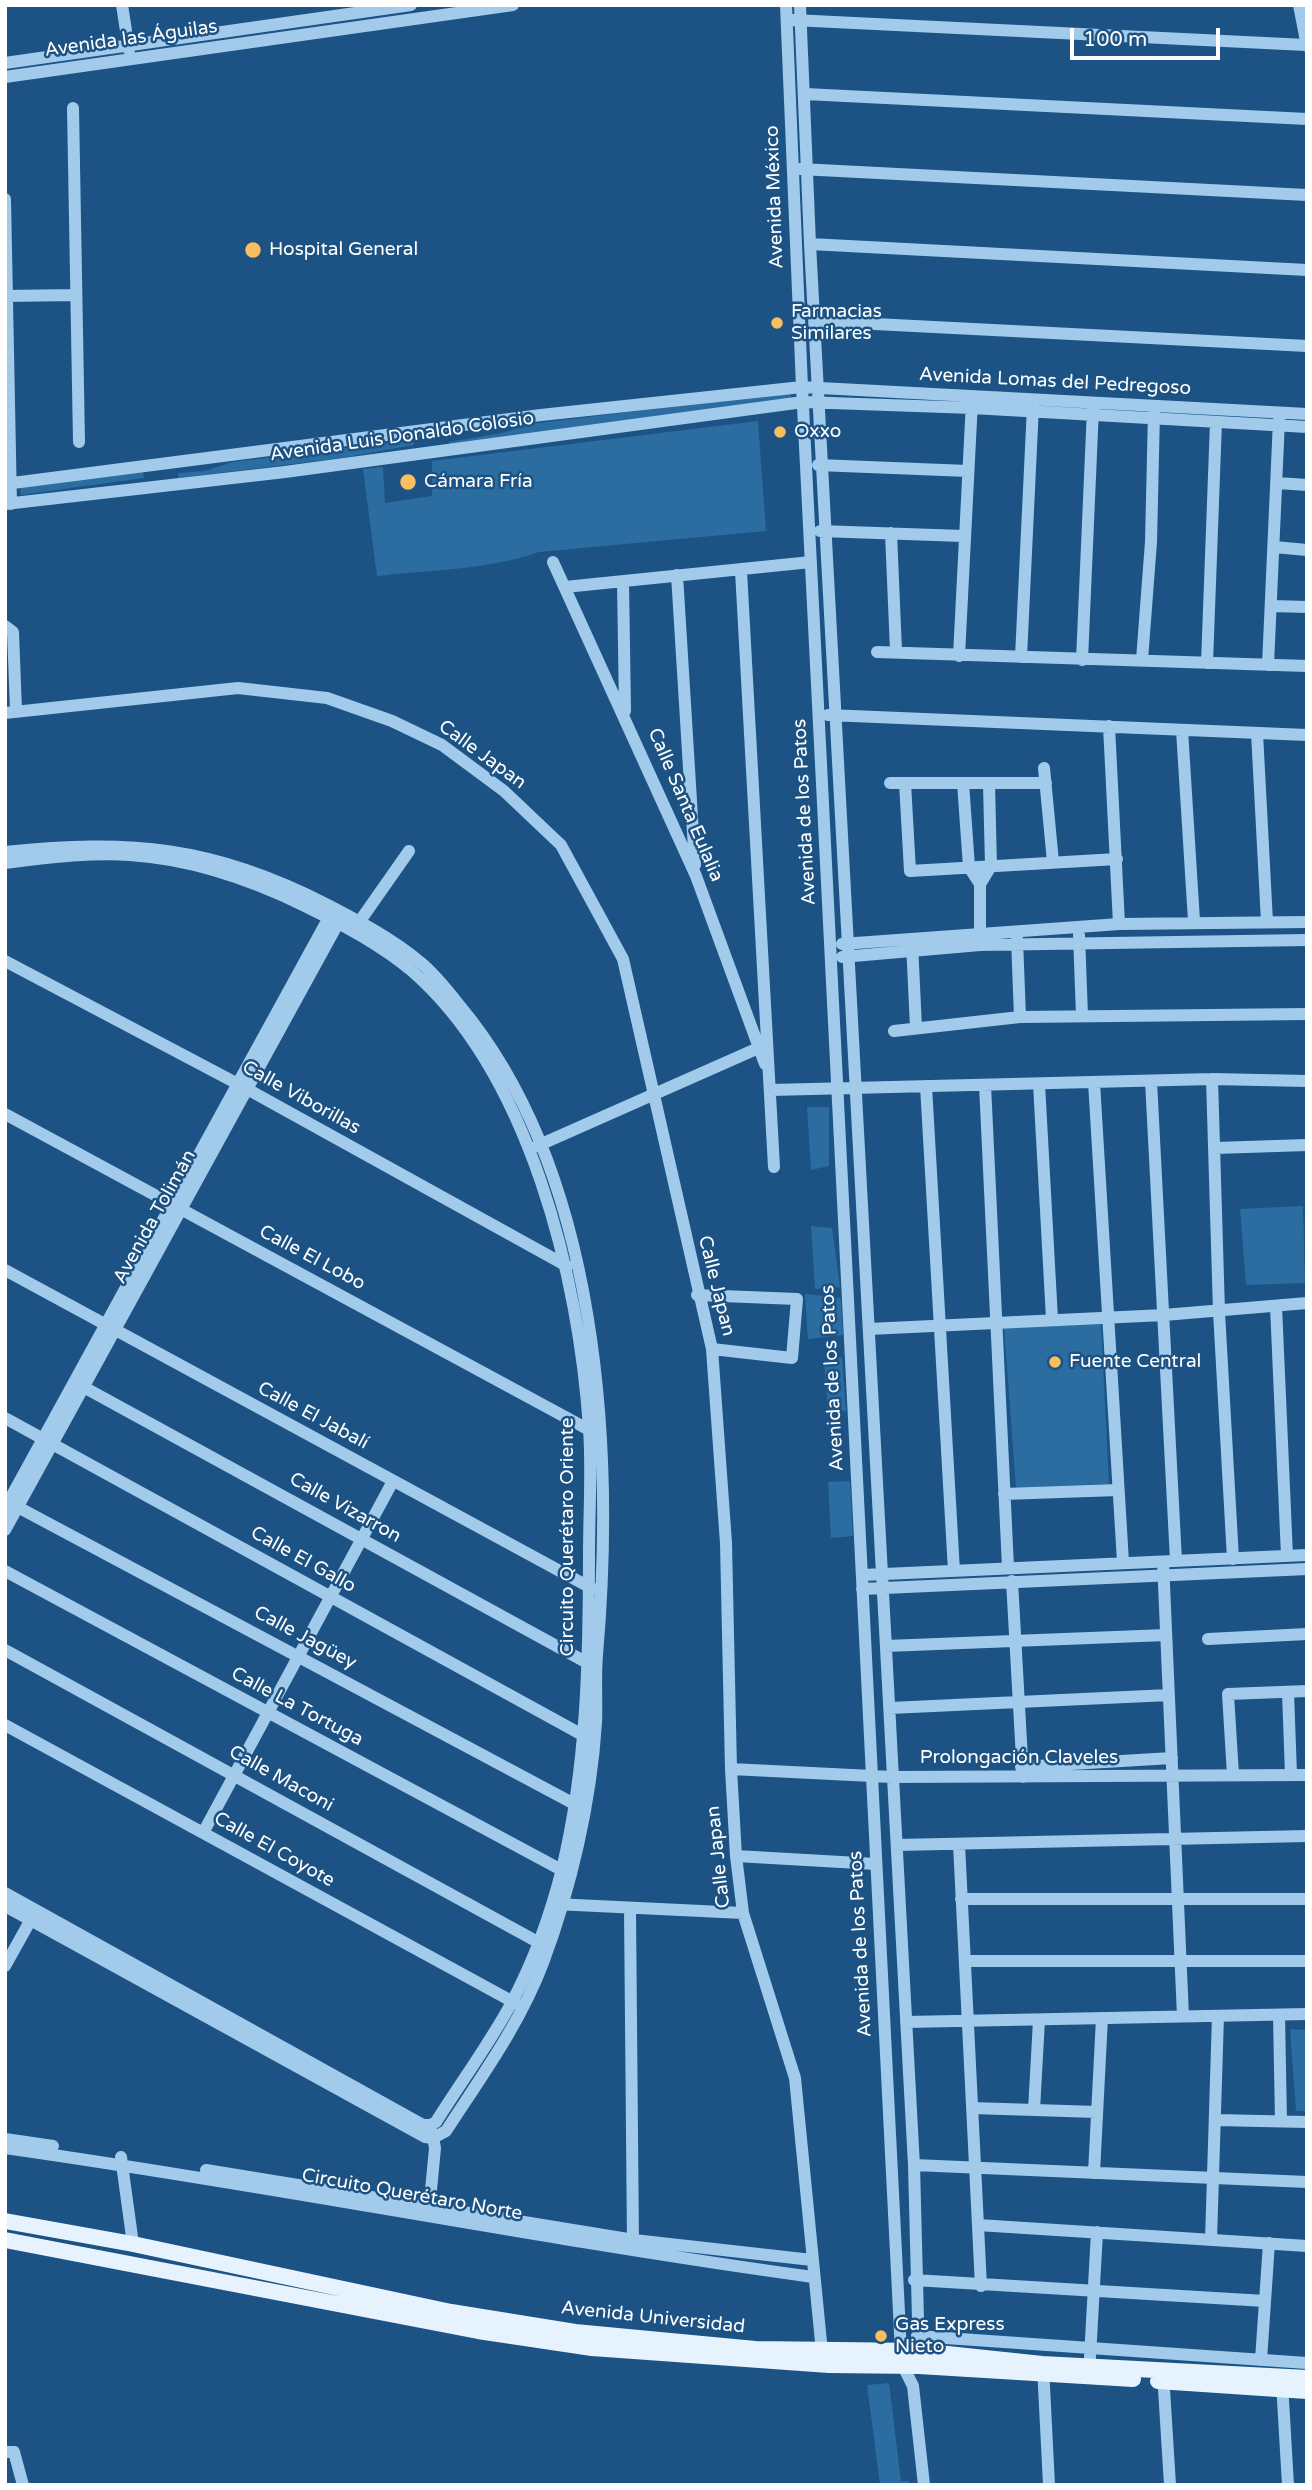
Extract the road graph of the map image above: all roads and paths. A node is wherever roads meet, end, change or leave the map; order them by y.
1 (122, 5) edge
2 (411, 5) edge
3 (513, 5) edge
4 (786, 5) edge
5 (800, 5) edge
6 (1299, 5) edge
7 (388, 6) edge
8 (451, 10) edge
9 (324, 17) edge
10 (787, 20) junction
11 (801, 20) junction
12 (389, 22) junction
13 (128, 44) junction
14 (1307, 45) edge
15 (131, 58) junction
16 (5, 63) edge
17 (5, 77) edge
18 (805, 94) junction
19 (73, 108) dead end
20 (1307, 119) edge
21 (793, 169) junction
22 (807, 169) junction
23 (1307, 195) edge
24 (5, 199) edge
25 (810, 244) junction
26 (1307, 270) edge
27 (75, 295) junction
28 (7, 296) edge
29 (816, 321) junction
30 (1307, 346) edge
31 (819, 386) junction
32 (802, 387) junction
33 (803, 402) junction
34 (820, 402) junction
35 (972, 402) junction
36 (1033, 406) junction
37 (1093, 410) junction
38 (1154, 413) junction
39 (1307, 414) edge
40 (1279, 419) junction
41 (1216, 422) junction
42 (1307, 427) edge
43 (79, 442) dead end
44 (807, 465) junction
45 (824, 465) junction
46 (968, 471) junction
47 (1278, 483) junction
48 (8, 484) edge
49 (1307, 485) edge
50 (8, 504) edge
51 (810, 531) junction
52 (827, 531) junction
53 (891, 533) junction
54 (964, 536) junction
55 (1274, 547) junction
56 (1307, 550) edge
57 (553, 562) dead end
58 (811, 562) junction
59 (741, 571) junction
60 (677, 575) junction
61 (623, 582) junction
62 (565, 587) junction
63 (1272, 607) junction
64 (1307, 607) edge
65 (5, 626) edge
66 (896, 651) junction
67 (877, 652) dead end
68 (958, 656) junction
69 (1021, 657) junction
70 (1082, 660) junction
71 (1142, 660) junction
72 (1207, 663) junction
73 (1268, 665) junction
74 (1307, 666) edge
75 (11, 712) edge
76 (836, 714) junction
77 (625, 715) junction
78 (819, 716) junction
79 (1110, 726) junction
80 (1182, 730) junction
81 (1257, 733) junction
82 (1307, 735) edge
83 (1044, 768) dead end
84 (890, 783) dead end
85 (905, 783) junction
86 (963, 783) junction
87 (989, 783) junction
88 (1046, 783) junction
89 (132, 850) junction
90 (409, 851) dead end
91 (5, 852) edge
92 (1117, 859) junction
93 (1054, 862) junction
94 (5, 863) edge
95 (992, 866) junction
96 (969, 867) junction
97 (696, 876) junction
98 (980, 884) junction
99 (336, 916) junction
100 (1194, 921) junction
101 (1268, 922) junction
102 (1307, 922) edge
103 (1151, 923) junction
104 (1119, 924) junction
105 (1079, 927) junction
106 (355, 928) junction
107 (1017, 938) junction
108 (980, 940) junction
109 (1152, 940) junction
110 (1307, 940) edge
111 (1079, 943) junction
112 (830, 944) junction
113 (912, 944) junction
114 (849, 950) junction
115 (831, 958) junction
116 (5, 961) edge
117 (1307, 1014) edge
118 (1082, 1016) junction
119 (1020, 1017) junction
120 (916, 1028) junction
121 (894, 1031) dead end
122 (763, 1046) junction
123 (1212, 1079) junction
124 (1151, 1081) junction
125 (1307, 1081) edge
126 (1094, 1082) junction
127 (1039, 1084) junction
128 (985, 1085) junction
129 (926, 1086) junction
130 (243, 1087) junction
131 (857, 1088) junction
132 (838, 1089) junction
133 (771, 1090) junction
134 (652, 1095) junction
135 (5, 1114) edge
136 (1307, 1145) edge
137 (536, 1147) junction
138 (1215, 1148) junction
139 (774, 1167) dead end
140 (177, 1206) junction
141 (564, 1265) junction
142 (5, 1270) edge
143 (577, 1270) junction
144 (697, 1295) junction
145 (1307, 1303) edge
146 (1276, 1306) junction
147 (1219, 1312) junction
148 (1164, 1315) junction
149 (1108, 1317) junction
150 (1052, 1319) junction
151 (996, 1321) junction
152 (940, 1323) junction
153 (110, 1327) junction
154 (869, 1329) junction
155 (712, 1349) junction
156 (79, 1384) junction
157 (5, 1418) edge
158 (595, 1434) junction
159 (48, 1441) junction
160 (393, 1481) junction
161 (1118, 1490) junction
162 (1004, 1494) junction
163 (10, 1505) edge
164 (5, 1530) edge
165 (362, 1539) junction
166 (1307, 1555) edge
167 (1287, 1556) junction
168 (1233, 1559) junction
169 (1170, 1561) junction
170 (1122, 1562) junction
171 (1008, 1567) junction
172 (1307, 1569) edge
173 (5, 1571) edge
174 (954, 1571) junction
175 (882, 1573) junction
176 (862, 1575) junction
177 (1164, 1577) junction
178 (1012, 1581) junction
179 (589, 1587) junction
180 (883, 1588) junction
181 (862, 1589) junction
182 (603, 1594) junction
183 (330, 1597) junction
184 (1166, 1634) junction
185 (1307, 1634) edge
186 (1208, 1639) dead end
187 (1014, 1641) junction
188 (886, 1646) junction
189 (5, 1650) edge
190 (298, 1656) junction
191 (592, 1666) junction
192 (1307, 1691) edge
193 (1288, 1692) junction
194 (1169, 1695) junction
195 (1017, 1702) junction
196 (890, 1708) junction
197 (268, 1714) junction
198 (5, 1725) edge
199 (588, 1737) junction
200 (1172, 1758) junction
201 (731, 1769) junction
202 (1022, 1772) junction
203 (1233, 1774) junction
204 (1292, 1775) junction
205 (1307, 1775) edge
206 (234, 1776) junction
207 (871, 1776) junction
208 (892, 1777) junction
209 (1172, 1778) junction
210 (579, 1806) junction
211 (203, 1833) junction
212 (1307, 1836) edge
213 (1175, 1839) junction
214 (959, 1844) junction
215 (897, 1845) junction
216 (736, 1856) junction
217 (876, 1864) junction
218 (567, 1873) junction
219 (899, 1892) junction
220 (5, 1893) edge
221 (878, 1894) junction
222 (961, 1899) junction
223 (1178, 1899) junction
224 (1307, 1899) edge
225 (556, 1904) junction
226 (5, 1906) edge
227 (630, 1909) junction
228 (743, 1913) junction
229 (34, 1915) junction
230 (543, 1945) junction
231 (965, 1961) junction
232 (1181, 1961) junction
233 (1307, 1961) edge
234 (5, 1966) edge
235 (518, 2005) junction
236 (1307, 2014) edge
237 (1279, 2015) junction
238 (1218, 2016) junction
239 (1183, 2017) junction
240 (1101, 2018) junction
241 (1039, 2020) junction
242 (968, 2021) junction
243 (906, 2022) junction
244 (972, 2108) junction
245 (1034, 2110) junction
246 (1097, 2112) junction
247 (1215, 2120) junction
248 (1281, 2121) junction
249 (1307, 2122) edge
250 (432, 2132) junction
251 (5, 2139) edge
252 (5, 2148) edge
253 (121, 2161) junction
254 (914, 2165) junction
255 (975, 2168) junction
256 (1094, 2173) junction
257 (1213, 2178) junction
258 (1307, 2182) edge
259 (429, 2211) junction
260 (5, 2221) edge
261 (978, 2225) junction
262 (1097, 2232) junction
263 (1211, 2239) junction
264 (5, 2240) edge
265 (1269, 2243) junction
266 (132, 2244) junction
267 (633, 2246) junction
268 (1307, 2246) edge
269 (811, 2260) junction
270 (214, 2261) junction
271 (813, 2277) junction
272 (208, 2279) junction
273 (914, 2280) junction
274 (981, 2286) junction
275 (1094, 2292) junction
276 (1265, 2301) junction
277 (1090, 2348) junction
278 (822, 2352) junction
279 (912, 2354) junction
280 (1261, 2360) junction
281 (1307, 2363) edge
282 (1043, 2370) junction
283 (1089, 2372) junction
284 (1164, 2376) junction
285 (1307, 2378) edge
286 (1282, 2383) junction
287 (1307, 2390) edge
288 (5, 2452) edge
289 (23, 2485) edge
290 (924, 2485) edge
291 (1049, 2485) edge
292 (1170, 2485) edge
293 (1288, 2485) edge

1 - 13 street
2 - 7 street, Avenida las Águilas
3 - 8 street, Avenida las Águilas
4 - 10 street, Avenida México
5 - 11 street, Avenida México
6 - 14 street
7 - 9 street, Avenida las Águilas
7 - 12 street
8 - 12 street, Avenida las Águilas
9 - 12 street, Avenida las Águilas
9 - 13 street, Avenida las Águilas
9 - 15 street, Avenida las Águilas
10 - 11 street
10 - 21 street, Avenida México
11 - 14 street
11 - 18 street, Avenida México
13 - 15 street
13 - 16 street, Avenida las Águilas
15 - 17 street, Avenida las Águilas
18 - 20 street
18 - 22 street, Avenida México
19 - 27 street
21 - 22 street
21 - 32 street, Avenida México
22 - 23 street
22 - 25 street, Avenida México
24 - 28 street
25 - 26 street
25 - 29 street, Avenida México
27 - 28 street
27 - 43 street
28 - 48 street
29 - 30 street
29 - 31 street, Avenida México
31 - 32 street, Avenida Lomas del Pedregoso
31 - 34 street, Avenida de los Patos
31 - 35 street, Avenida Lomas del Pedregoso
32 - 33 street, Avenida de los Patos
32 - 48 street, Avenida Luis Donaldo Colosio
33 - 34 street, Avenida Lomas del Pedregoso
33 - 44 street, Avenida de los Patos
33 - 50 street, Avenida Luis Donaldo Colosio
34 - 35 street, Avenida Lomas del Pedregoso
34 - 45 street, Avenida de los Patos
35 - 36 street, Avenida Lomas del Pedregoso
35 - 46 street
36 - 37 street, Avenida Lomas del Pedregoso
36 - 69 street
37 - 38 street, Avenida Lomas del Pedregoso
37 - 70 street
38 - 40 street, Avenida Lomas del Pedregoso
38 - 41 street, Avenida Lomas del Pedregoso
38 - 71 street
39 - 40 street, Avenida Lomas del Pedregoso
40 - 41 street, Avenida Lomas del Pedregoso
40 - 42 street, Avenida Lomas del Pedregoso
40 - 47 street
41 - 72 street
44 - 45 street
44 - 51 street, Avenida de los Patos
45 - 46 street
45 - 52 street, Avenida de los Patos
46 - 54 street
47 - 49 street
47 - 55 street
48 - 50 street
51 - 52 street
51 - 58 street, Avenida de los Patos
52 - 53 street
52 - 76 street, Avenida de los Patos
53 - 54 street
53 - 66 street
54 - 68 street
55 - 56 street
55 - 63 street
57 - 62 street, Calle Santa Eulalia
58 - 59 street
58 - 78 street, Avenida de los Patos
59 - 60 street
59 - 122 street
60 - 61 street
60 - 97 street
61 - 62 street
61 - 77 street
62 - 77 street, Calle Santa Eulalia
63 - 64 street
63 - 73 street
65 - 75 street
66 - 67 street
66 - 68 street
68 - 69 street
69 - 70 street
70 - 71 street
71 - 72 street
72 - 73 street
73 - 74 street
75 - 134 street, Calle Japan
76 - 78 street
76 - 79 street
76 - 114 street, Avenida de los Patos
77 - 97 street, Calle Santa Eulalia
78 - 112 street, Avenida de los Patos
79 - 80 street
79 - 92 street
80 - 81 street
80 - 100 street
81 - 82 street
81 - 101 street
83 - 88 street
84 - 85 street
85 - 86 street
85 - 96 street
86 - 87 street
86 - 96 street
87 - 88 street
87 - 95 street
88 - 93 street
89 - 91 street, Circuito Querétaro Oriente
89 - 94 street, Circuito Querétaro Oriente
89 - 99 street, Circuito Querétaro Oriente
90 - 106 street
92 - 93 street
92 - 104 street
93 - 95 street
95 - 96 street
95 - 98 street
96 - 98 street
97 - 122 street, Calle Santa Eulalia
98 - 108 street
99 - 106 street, Circuito Querétaro Oriente
99 - 130 street, Avenida Tolimán
100 - 101 street
100 - 103 street
101 - 102 street
103 - 104 street
103 - 109 street
104 - 105 street
105 - 107 street
105 - 111 street
106 - 137 street, Circuito Querétaro Oriente
107 - 108 street
107 - 111 street
107 - 119 street
108 - 113 street
109 - 110 street
109 - 111 street
111 - 118 street
112 - 114 street
112 - 115 street, Avenida de los Patos
113 - 114 street
113 - 120 street
114 - 115 street
114 - 131 street, Avenida de los Patos
115 - 132 street, Avenida de los Patos
116 - 130 street, Calle Viborillas
117 - 118 street
118 - 119 street
119 - 120 street
120 - 121 street
122 - 133 street, Calle Santa Eulalia
122 - 134 street
123 - 124 street
123 - 125 street
123 - 138 street
124 - 126 street
124 - 148 street
126 - 127 street
126 - 149 street
127 - 128 street
127 - 150 street
128 - 129 street
128 - 151 street
129 - 131 street
129 - 152 street
130 - 140 street, Avenida Tolimán
130 - 141 street, Calle Viborillas
131 - 132 street
131 - 154 street, Avenida de los Patos
132 - 133 street
132 - 176 street, Avenida de los Patos
133 - 139 street, Calle Santa Eulalia
134 - 137 street
134 - 144 street, Calle Japan
135 - 140 street, Calle El Lobo
136 - 138 street
137 - 141 street, Circuito Querétaro Oriente
137 - 143 street, Circuito Querétaro Oriente
138 - 147 street
140 - 153 street, Avenida Tolimán
140 - 158 street, Calle El Lobo
141 - 143 street, Calle Viborillas
141 - 158 street, Circuito Querétaro Oriente
142 - 153 street, Calle El Jabalí
143 - 158 street, Circuito Querétaro Oriente
144 - 155 street, Calle Japan
144 - 155 street
145 - 146 street
146 - 147 street
146 - 167 street
147 - 148 street
147 - 168 street
148 - 149 street
148 - 169 street
149 - 150 street
149 - 161 street
150 - 151 street
151 - 152 street
151 - 162 street
152 - 154 street
152 - 174 street
153 - 156 street, Avenida Tolimán
153 - 160 street, Calle El Jabalí
154 - 175 street, Avenida de los Patos
155 - 201 street, Calle Japan
156 - 159 street, Avenida Tolimán
156 - 165 street, Calle Vizarron
157 - 159 street, Calle El Gallo
158 - 179 street, Circuito Querétaro Oriente
158 - 182 street, Circuito Querétaro Oriente
159 - 163 street, Avenida Tolimán
159 - 183 street, Calle El Gallo
160 - 165 street
160 - 179 street, Calle El Jabalí
161 - 162 street
161 - 170 street
162 - 171 street
163 - 164 street, Avenida Tolimán
163 - 190 street, Calle Jagüey
165 - 183 street
165 - 191 street, Calle Vizarron
166 - 167 street
167 - 168 street
168 - 169 street
169 - 170 street
169 - 177 street
170 - 171 street
171 - 174 street
172 - 177 street
173 - 197 street, Calle La Tortuga
174 - 175 street
175 - 176 street
175 - 180 street, Avenida de los Patos
176 - 181 street, Avenida de los Patos
177 - 178 street
177 - 184 street
178 - 180 street
178 - 187 street
179 - 182 street, Calle El Jabalí
179 - 191 street, Circuito Querétaro Oriente
180 - 181 street
180 - 188 street, Avenida de los Patos
181 - 207 street, Avenida de los Patos
182 - 191 street, Circuito Querétaro Oriente
183 - 190 street
183 - 199 street, Calle El Gallo
184 - 187 street
184 - 194 street
185 - 186 street
187 - 188 street
187 - 195 street
188 - 196 street, Avenida de los Patos
189 - 206 street, Calle Maconi
190 - 197 street
190 - 210 street, Calle Jagüey
191 - 199 street, Circuito Querétaro Oriente
192 - 193 street
193 - 203 street
193 - 204 street
194 - 195 street
194 - 200 street
195 - 196 street
195 - 202 street
196 - 208 street, Avenida de los Patos
197 - 206 street
197 - 218 street, Calle La Tortuga
198 - 211 street, Calle El Coyote
199 - 210 street, Circuito Querétaro Oriente
200 - 202 street
200 - 209 street
201 - 207 street, Prolongación Claveles
201 - 216 street, Calle Japan
202 - 208 street, Prolongación Claveles
202 - 209 street, Prolongación Claveles
203 - 204 street, Prolongación Claveles
203 - 209 street, Prolongación Claveles
204 - 205 street, Prolongación Claveles
206 - 211 street
206 - 230 street, Calle Maconi
207 - 208 street, Prolongación Claveles
207 - 217 street, Avenida de los Patos
208 - 215 street, Avenida de los Patos
209 - 213 street
210 - 218 street, Circuito Querétaro Oriente
211 - 235 street, Calle El Coyote
212 - 213 street
213 - 214 street
213 - 223 street
214 - 215 street
214 - 222 street
215 - 219 street, Avenida de los Patos
216 - 217 street
216 - 228 street, Calle Japan
217 - 221 street, Avenida de los Patos
218 - 225 street, Circuito Querétaro Oriente
219 - 221 street
219 - 243 street, Avenida de los Patos
220 - 229 street
221 - 279 street, Avenida de los Patos
222 - 223 street
222 - 231 street
223 - 224 street
223 - 232 street
225 - 227 street
225 - 230 street, Circuito Querétaro Oriente
226 - 229 street
227 - 228 street
227 - 267 street
228 - 269 street, Calle Japan
229 - 234 street
229 - 250 street
230 - 235 street, Circuito Querétaro Oriente
231 - 232 street
231 - 242 street
232 - 233 street
232 - 239 street
235 - 250 street, Circuito Querétaro Oriente
236 - 237 street
237 - 238 street
237 - 248 street
238 - 239 street
238 - 247 street
239 - 240 street
240 - 241 street
240 - 246 street
241 - 242 street
241 - 245 street
242 - 243 street
242 - 244 street
243 - 254 street, Avenida de los Patos
244 - 245 street
244 - 255 street
245 - 246 street
246 - 256 street
247 - 248 street
247 - 257 street
248 - 249 street
250 - 259 street
251 - 253 street, Circuito Querétaro Norte
252 - 253 street, Circuito Querétaro Norte
253 - 259 street, Circuito Querétaro Norte
253 - 266 street
254 - 255 street
254 - 273 street, Avenida de los Patos
255 - 256 street
255 - 261 street
256 - 257 street
257 - 258 street
257 - 263 street
259 - 267 street, Circuito Querétaro Norte
260 - 266 main road, Avenida Universidad
261 - 262 street
261 - 274 street
262 - 263 street
262 - 275 street
263 - 265 street
264 - 272 main road, Avenida Universidad
265 - 268 street
265 - 276 street
266 - 270 main road, Avenida Universidad
267 - 269 street, Circuito Querétaro Norte
267 - 271 street, Circuito Querétaro Norte
269 - 271 street, Calle Japan
270 - 272 main road
270 - 278 main road, Avenida Universidad
271 - 278 street, Calle Japan
272 - 279 main road, Avenida Universidad
273 - 274 street
273 - 279 street, Avenida de los Patos
274 - 275 street
275 - 276 street
275 - 277 street
276 - 280 street
277 - 279 street
277 - 280 street
277 - 283 street
278 - 279 main road, Avenida Universidad
279 - 282 main road, Avenida Universidad
279 - 290 street
280 - 281 street
282 - 283 main road, Avenida Universidad
282 - 291 street
283 - 284 main road, Avenida Universidad
284 - 286 main road, Avenida Universidad
284 - 292 street
285 - 286 main road, Avenida Universidad
286 - 287 main road, Avenida Universidad
286 - 293 street
288 - 289 street

